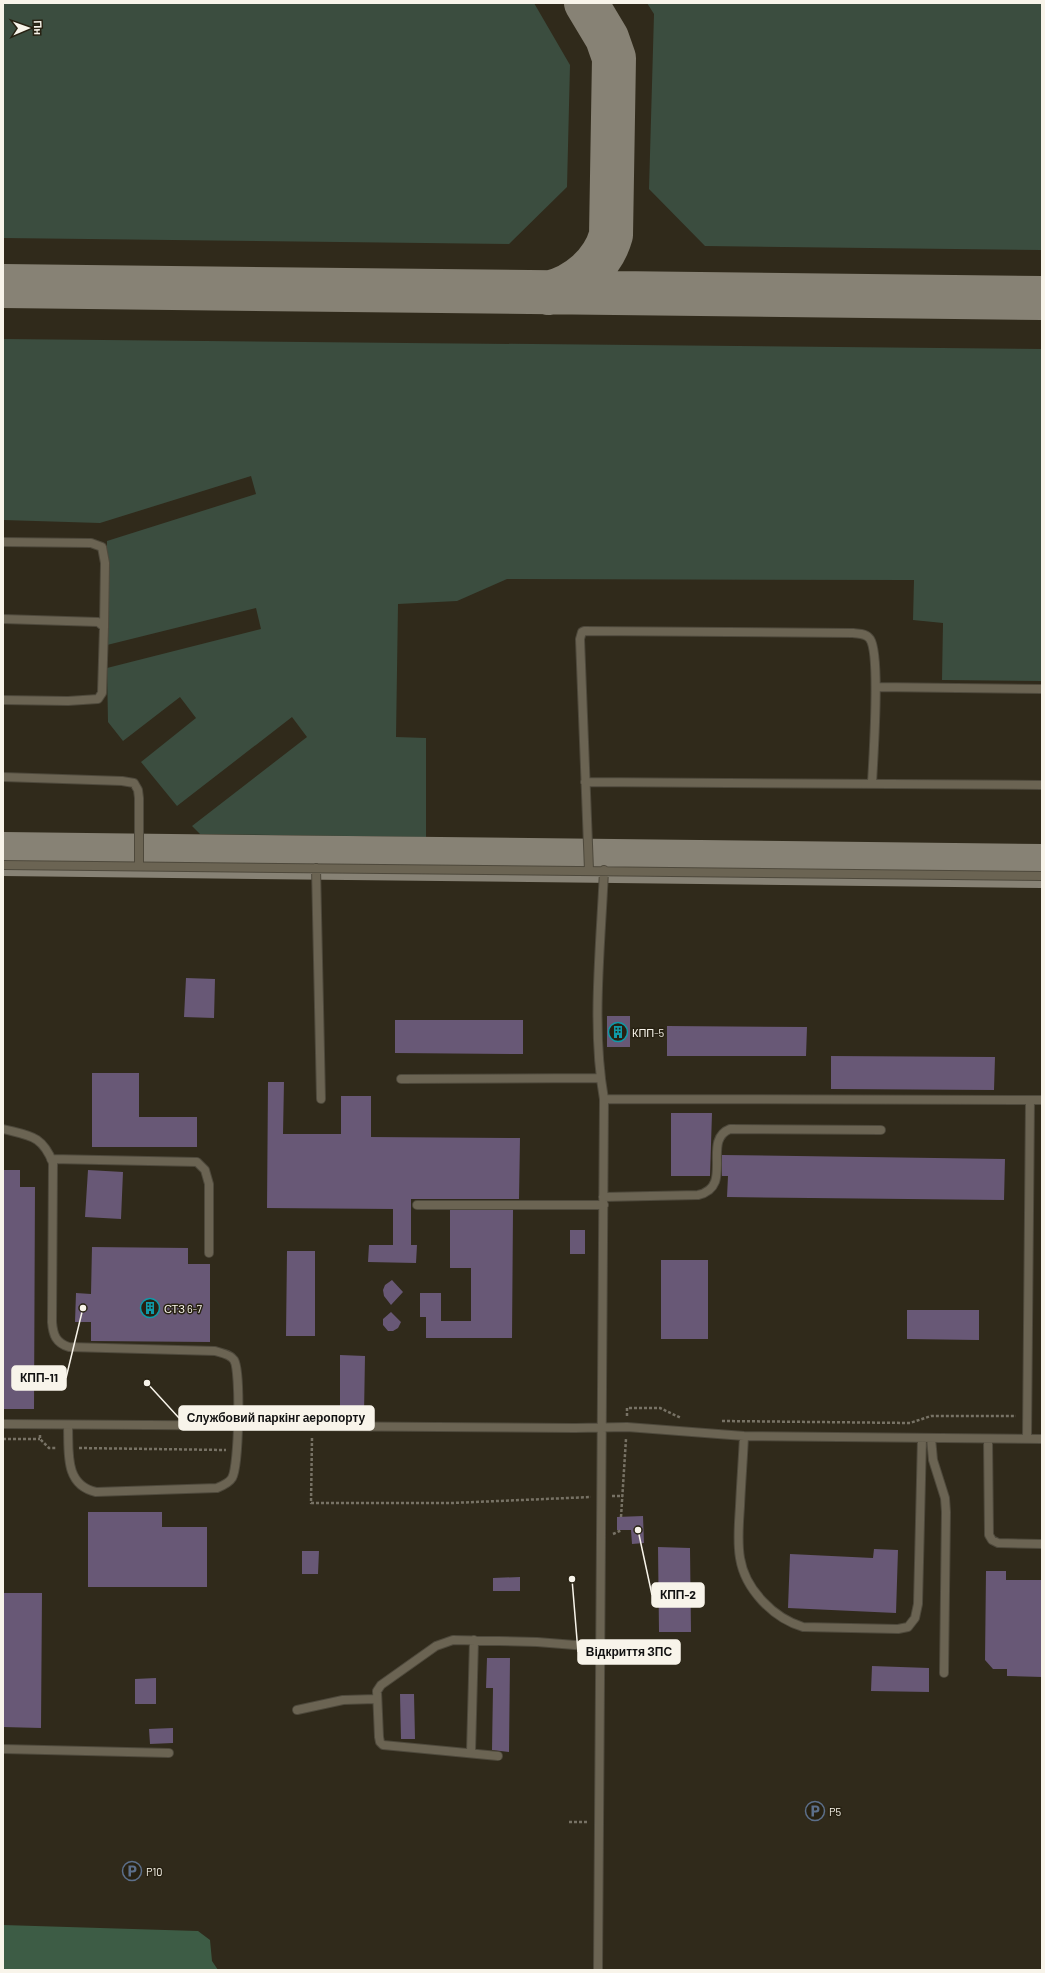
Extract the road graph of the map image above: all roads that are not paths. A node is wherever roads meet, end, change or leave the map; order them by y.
1 (3, 542) edge
2 (3, 619) edge
3 (104, 627) junction
4 (876, 687) junction
5 (1042, 689) edge
6 (3, 700) edge
7 (3, 777) edge
8 (586, 782) junction
9 (872, 784) junction
10 (1042, 785) edge
11 (3, 865) edge
12 (139, 866) junction
13 (316, 868) junction
14 (589, 870) junction
15 (604, 870) junction
16 (1042, 876) edge
17 (600, 1078) junction
18 (401, 1079) dead end
19 (321, 1099) dead end
20 (604, 1099) junction
21 (1030, 1100) junction
22 (1042, 1100) edge
23 (3, 1129) edge
24 (881, 1130) dead end
25 (51, 1159) junction
26 (604, 1201) junction
27 (417, 1205) dead end
28 (209, 1253) dead end
29 (3, 1424) edge
30 (68, 1426) junction
31 (237, 1426) junction
32 (602, 1427) junction
33 (744, 1436) junction
34 (922, 1438) junction
35 (931, 1438) junction
36 (988, 1439) junction
37 (1027, 1439) junction
38 (1042, 1439) edge
39 (1042, 1544) edge
40 (474, 1640) junction
41 (600, 1647) junction
42 (944, 1673) dead end
43 (376, 1699) junction
44 (297, 1710) dead end
45 (3, 1749) edge
46 (472, 1752) junction
47 (169, 1753) dead end
48 (498, 1756) dead end
49 (598, 1970) edge

1 - 3 lane
2 - 3 lane
3 - 6 lane
4 - 5 lane
4 - 8 lane
4 - 9 lane
7 - 12 lane
8 - 9 lane
8 - 14 lane
9 - 10 lane
11 - 12 lane
12 - 13 lane
13 - 14 lane
13 - 19 lane
14 - 15 lane
15 - 16 lane
15 - 17 lane
17 - 18 lane
17 - 20 lane
20 - 21 lane
20 - 26 lane
21 - 22 lane
21 - 37 lane
23 - 25 lane
24 - 26 lane
25 - 28 lane
25 - 31 lane
26 - 27 lane
26 - 32 lane
29 - 30 lane
30 - 31 lane
30 - 31 lane
31 - 32 lane
32 - 33 lane
32 - 41 lane
33 - 34 lane
33 - 34 lane
34 - 35 lane
35 - 36 lane
35 - 42 lane
36 - 37 lane
36 - 39 lane
37 - 38 lane
40 - 41 lane
40 - 43 lane
40 - 46 lane
41 - 49 lane
43 - 44 lane
43 - 46 lane
45 - 47 lane
46 - 48 lane

